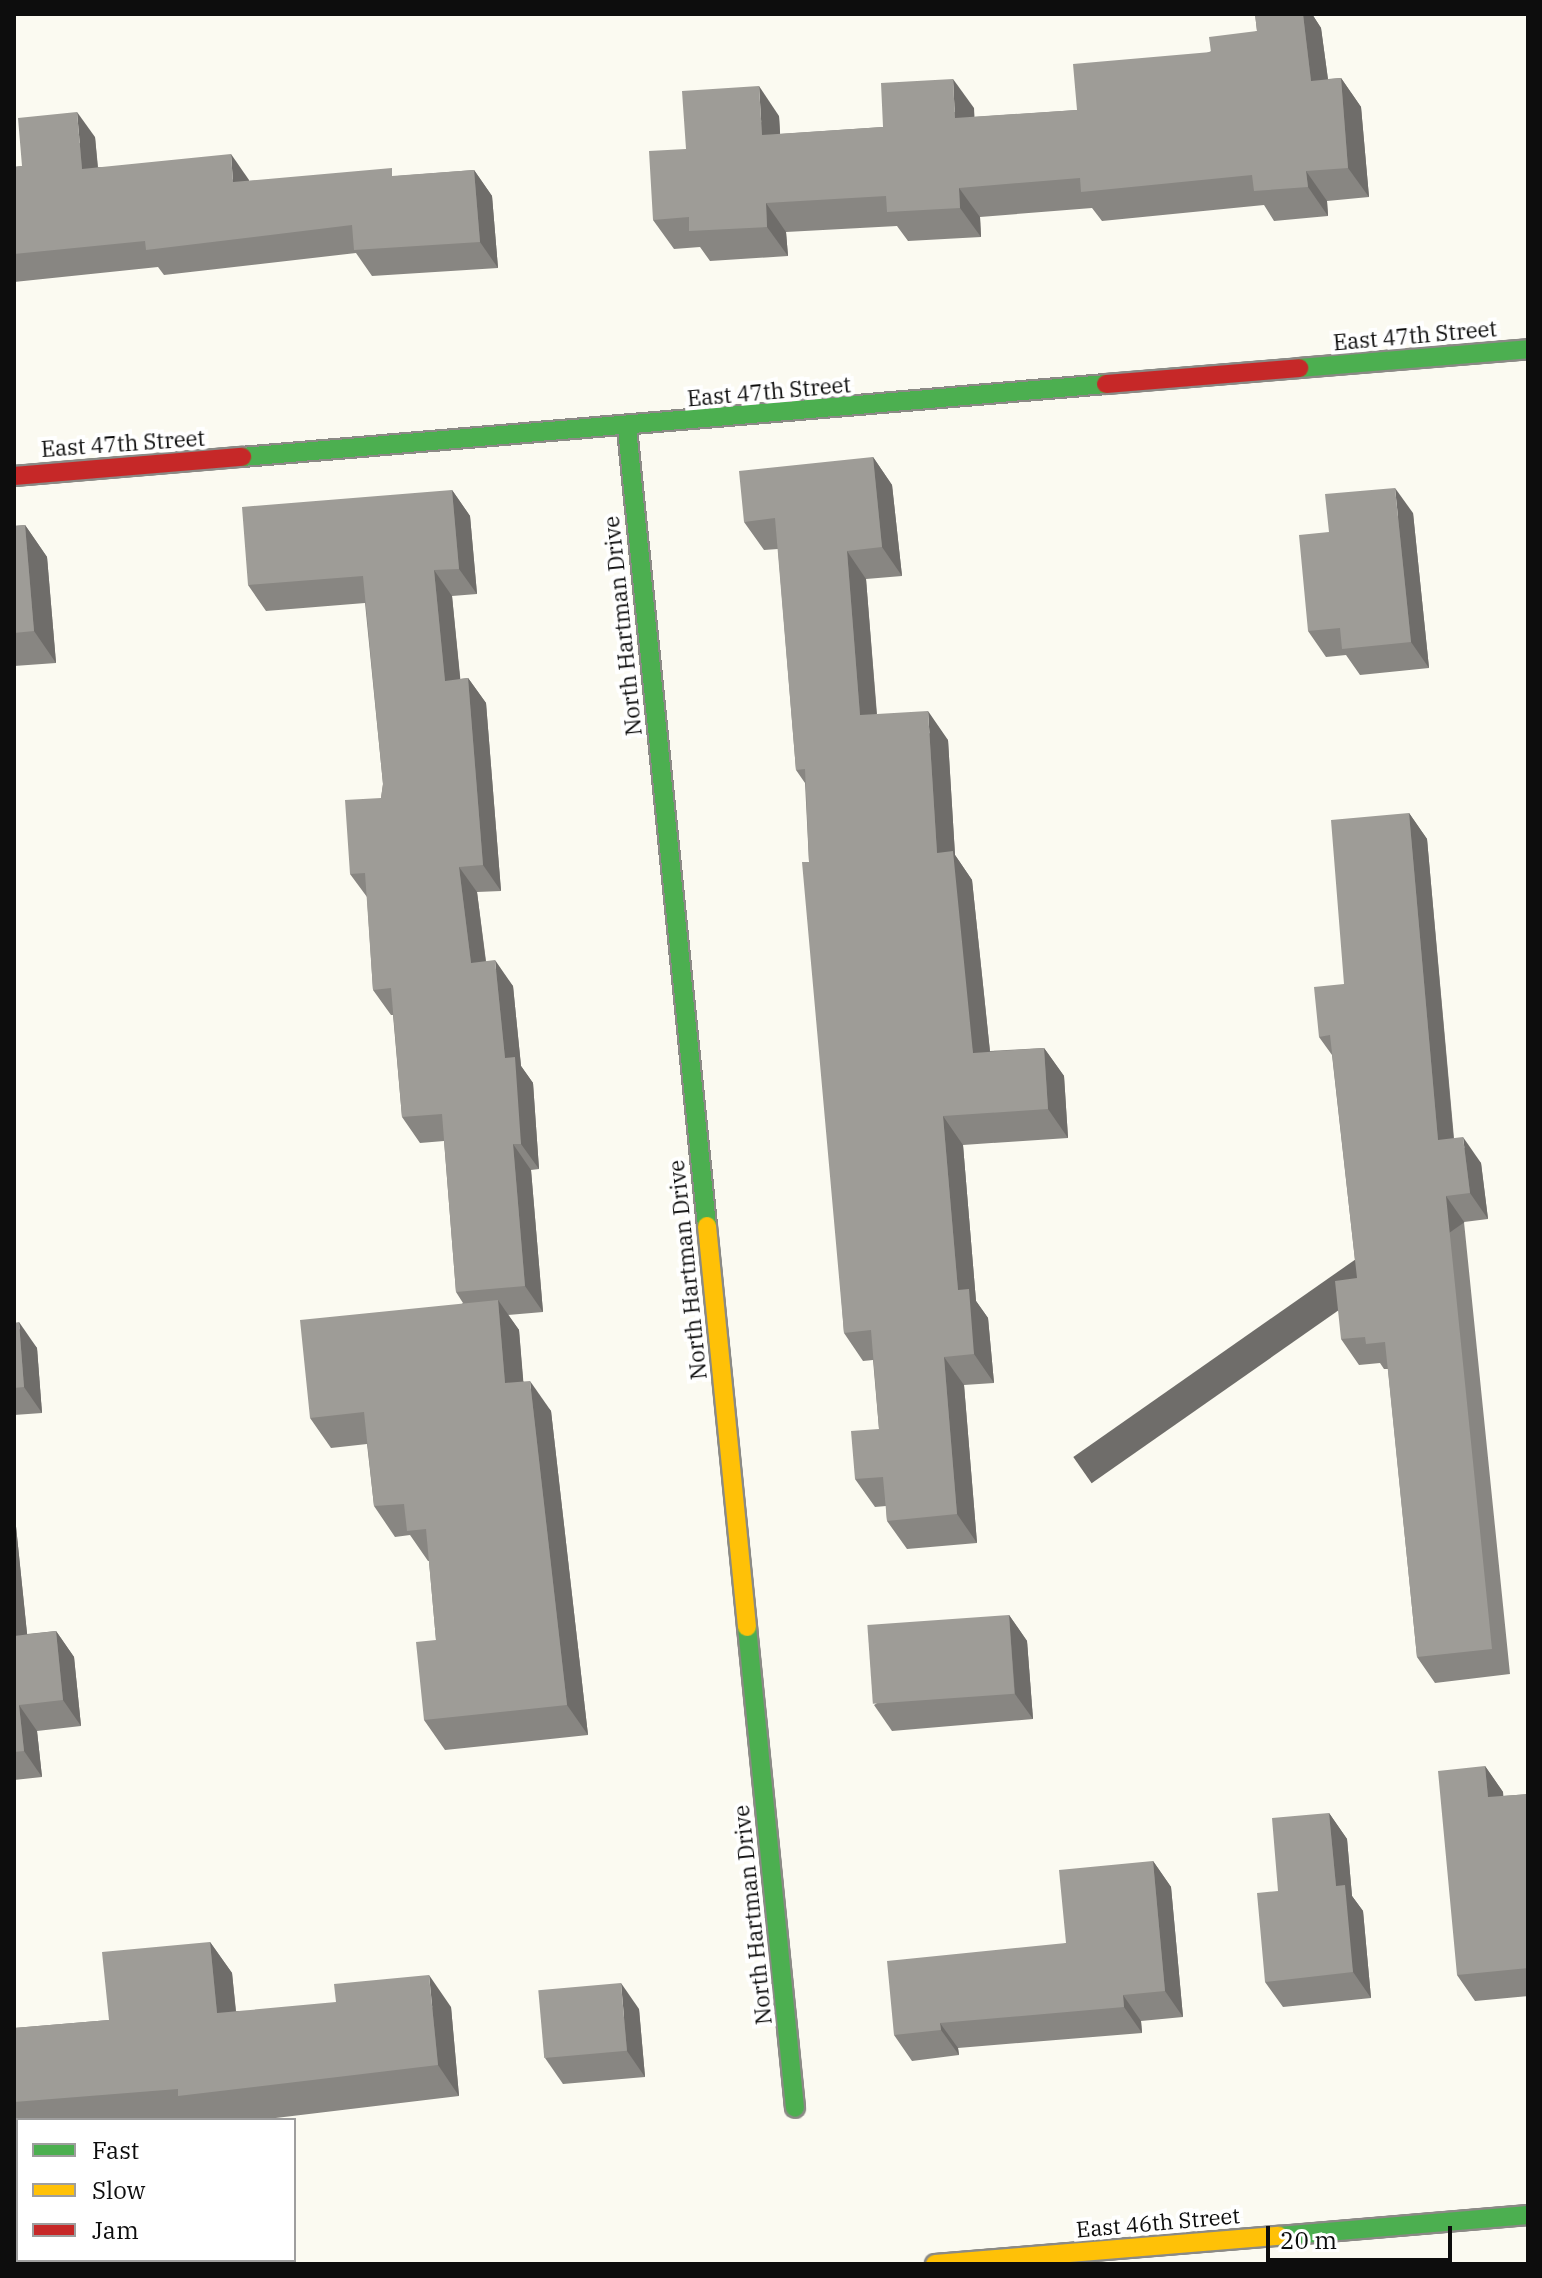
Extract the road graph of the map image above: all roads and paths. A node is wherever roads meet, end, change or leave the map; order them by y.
1 (1528, 349) edge
2 (627, 428) junction
3 (14, 476) edge
4 (795, 2108) dead end
5 (1528, 2215) edge
6 (935, 2264) edge

1 - 2 street, East 47th Street
2 - 3 street, East 47th Street
2 - 4 street, North Hartman Drive
5 - 6 street, East 46th Street

